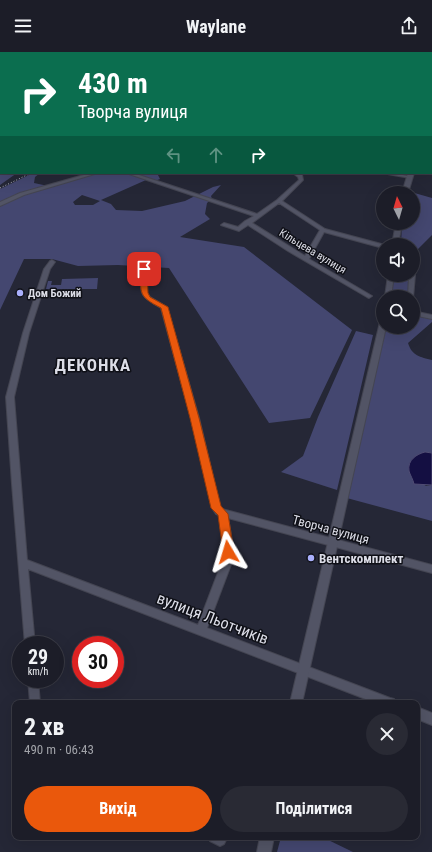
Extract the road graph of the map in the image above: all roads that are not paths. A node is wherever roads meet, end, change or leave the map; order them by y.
1 (92, 174) edge
2 (131, 174) edge
3 (297, 174) edge
4 (397, 174) edge
5 (410, 175) edge
6 (407, 186) edge
7 (279, 201) junction
8 (0, 204) edge
9 (258, 216) junction
10 (247, 222) junction
11 (224, 225) dead end
12 (323, 230) junction
13 (376, 245) edge
14 (306, 259) junction
15 (52, 262) dead end
16 (144, 269) dead end
17 (369, 296) dead end
18 (420, 314) edge
19 (432, 316) edge
20 (381, 334) edge
21 (223, 514) junction
22 (333, 542) junction
23 (24, 563) junction
24 (432, 569) edge
25 (201, 631) junction
26 (29, 636) edge
27 (304, 671) junction
28 (34, 688) edge
29 (35, 700) edge
30 (297, 700) edge
31 (382, 700) edge
32 (420, 714) edge
33 (432, 719) edge
34 (266, 840) edge
35 (264, 852) edge

1 - 8 street
2 - 9 street
3 - 7 street
4 - 5 street
5 - 6 street
7 - 9 street
7 - 12 street, Кільцева вулиця
9 - 10 street
10 - 11 street
10 - 14 street, Кільцева вулиця
12 - 13 street, Кільцева вулиця
12 - 14 street
14 - 17 street, Кільцева вулиця
15 - 23 street
16 - 21 street
18 - 19 street
20 - 22 street
21 - 22 street, Творча вулиця
21 - 25 street
22 - 24 street, Творча вулиця
22 - 27 street
23 - 25 street, вулиця Льотчиків
23 - 26 street
25 - 27 street, вулиця Льотчиків
27 - 30 street
27 - 31 street, вулиця Льотчиків
28 - 29 street
32 - 33 street
34 - 35 street

